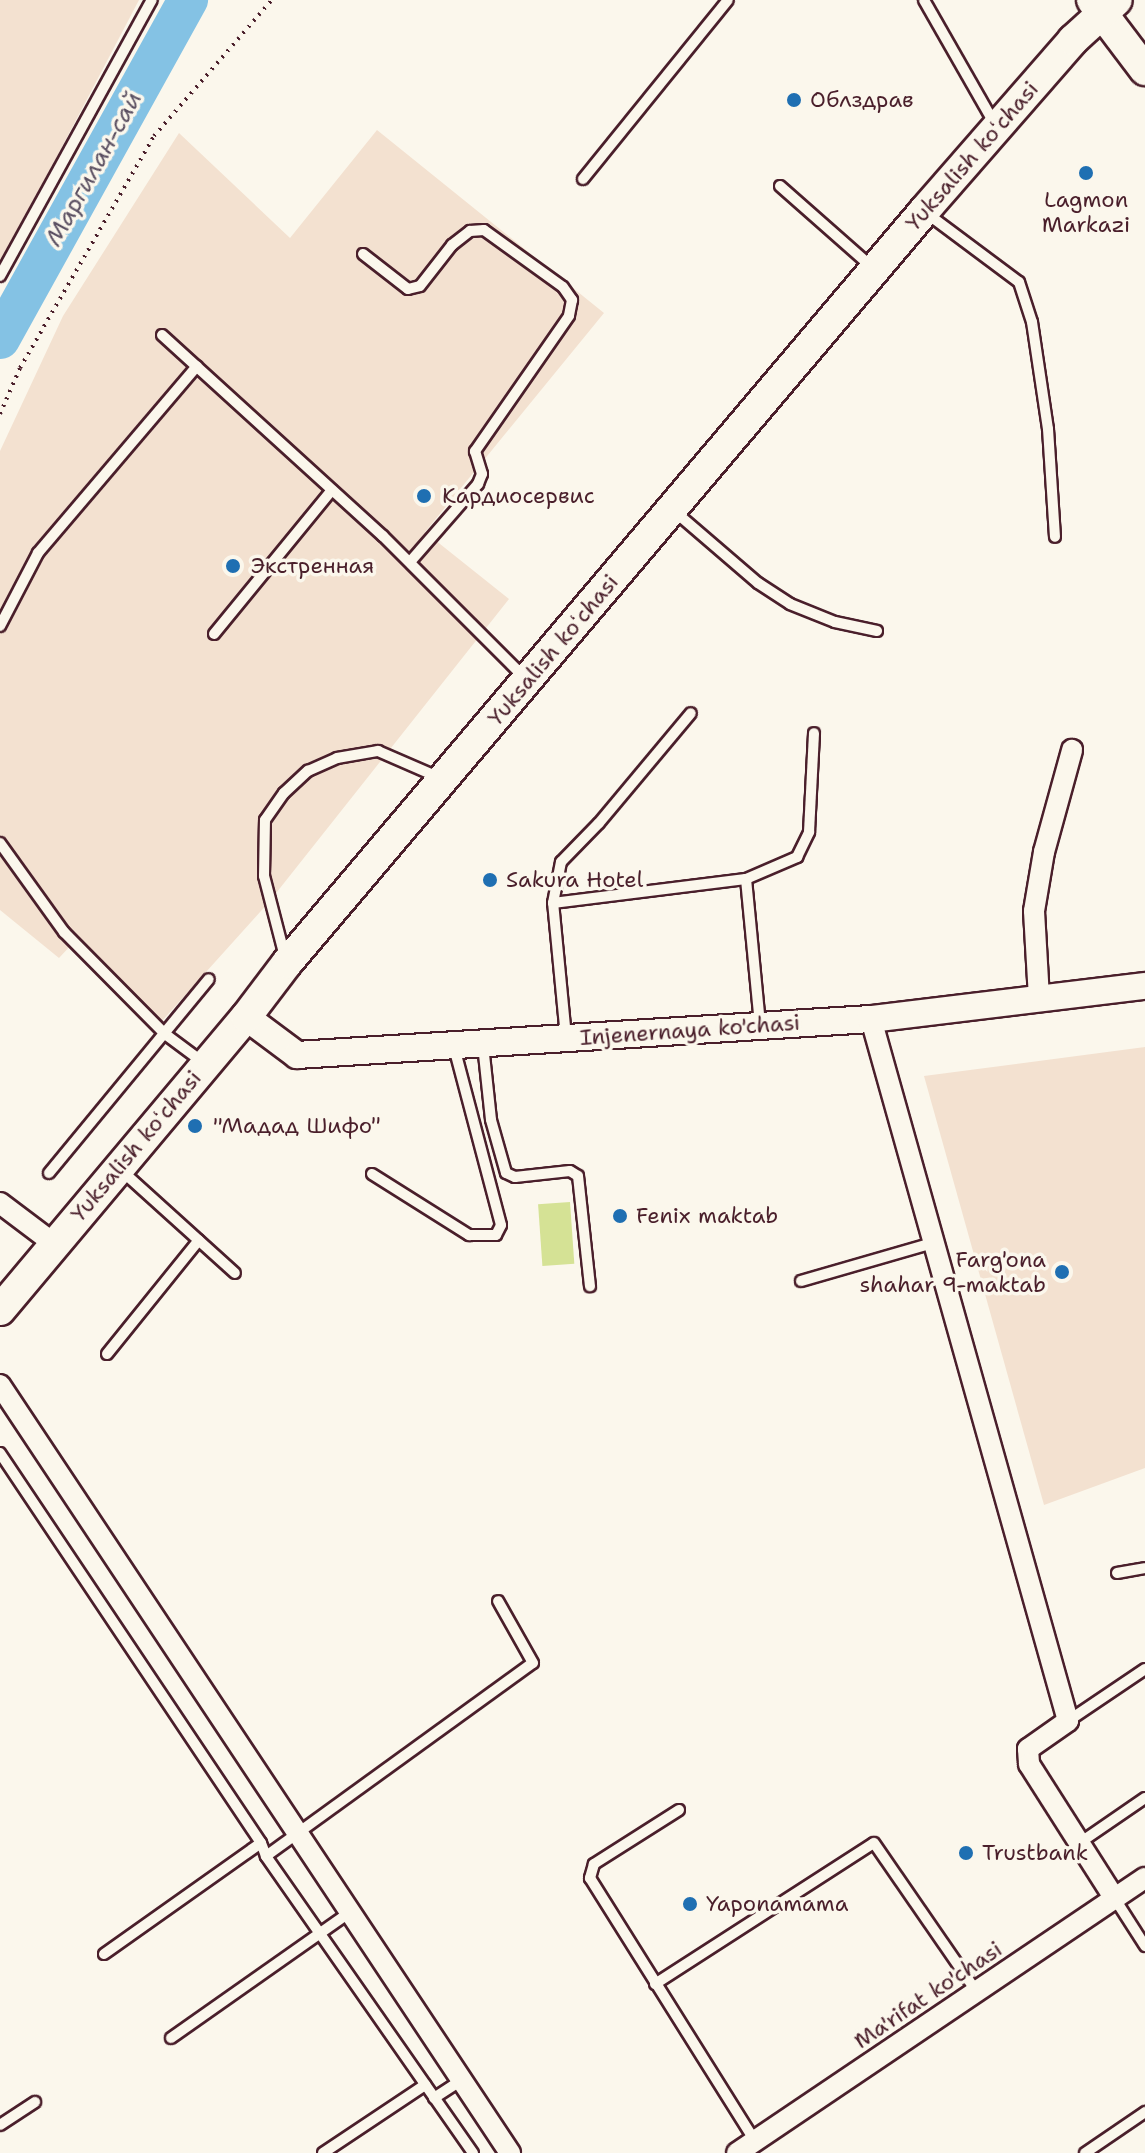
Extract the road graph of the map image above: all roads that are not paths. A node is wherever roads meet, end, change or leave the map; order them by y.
1 (152, 0) edge
2 (728, 0) edge
3 (924, 0) edge
4 (1104, 4) edge
5 (1145, 70) edge
6 (997, 127) junction
7 (583, 179) dead end
8 (780, 186) dead end
9 (924, 211) junction
10 (363, 254) dead end
11 (874, 269) junction
12 (0, 276) edge
13 (162, 335) dead end
14 (197, 366) junction
15 (332, 490) junction
16 (672, 509) junction
17 (1055, 537) dead end
18 (410, 562) junction
19 (0, 626) edge
20 (877, 631) dead end
21 (214, 634) dead end
22 (528, 680) junction
23 (691, 713) dead end
24 (814, 733) dead end
25 (1072, 750) dead end
26 (444, 780) junction
27 (0, 843) edge
28 (746, 879) junction
29 (553, 903) junction
30 (287, 963) junction
31 (209, 979) dead end
32 (1145, 986) edge
33 (1039, 998) junction
34 (246, 1017) junction
35 (871, 1019) junction
36 (760, 1026) junction
37 (165, 1034) junction
38 (566, 1038) junction
39 (483, 1043) junction
40 (454, 1045) junction
41 (206, 1065) junction
42 (118, 1167) junction
43 (49, 1173) dead end
44 (372, 1174) dead end
45 (0, 1203) edge
46 (199, 1240) junction
47 (53, 1243) junction
48 (933, 1243) junction
49 (235, 1273) dead end
50 (801, 1281) dead end
51 (590, 1286) dead end
52 (0, 1310) edge
53 (107, 1354) dead end
54 (0, 1385) edge
55 (0, 1453) edge
56 (1145, 1568) edge
57 (1117, 1573) dead end
58 (498, 1601) dead end
59 (1145, 1669) edge
60 (1068, 1721) junction
61 (1145, 1798) edge
62 (679, 1810) dead end
63 (298, 1834) junction
64 (261, 1843) junction
65 (1078, 1844) junction
66 (266, 1856) junction
67 (1145, 1878) edge
68 (1115, 1899) junction
69 (350, 1912) junction
70 (320, 1933) junction
71 (1145, 1946) edge
72 (104, 1954) dead end
73 (655, 1984) junction
74 (976, 1991) junction
75 (171, 2038) dead end
76 (462, 2080) junction
77 (425, 2085) junction
78 (434, 2098) junction
79 (35, 2102) dead end
80 (1145, 2112) edge
81 (0, 2125) edge
82 (755, 2141) junction
83 (323, 2153) edge
84 (473, 2153) edge
85 (510, 2153) edge
86 (737, 2153) edge
87 (1085, 2153) edge

1 - 12 lane
2 - 7 lane
3 - 6 lane
4 - 5 main road
4 - 6 main road, Yuksalish koʻchasi
6 - 9 main road, Yuksalish koʻchasi
8 - 11 lane
9 - 11 main road, Yuksalish koʻchasi
9 - 17 lane
10 - 18 lane
11 - 16 main road, Yuksalish koʻchasi
13 - 14 lane
14 - 15 lane
14 - 19 lane
15 - 18 lane
15 - 21 lane
16 - 20 lane
16 - 22 main road, Yuksalish koʻchasi
18 - 22 lane
22 - 26 main road, Yuksalish koʻchasi
23 - 29 lane
24 - 28 lane
25 - 33 street
26 - 30 main road, Yuksalish koʻchasi
26 - 30 lane
27 - 37 lane
28 - 29 lane
28 - 36 lane
29 - 38 lane
30 - 34 main road, Yuksalish koʻchasi
31 - 37 lane
32 - 33 street, Injenernaya ko'chasi
33 - 35 street, Injenernaya ko'chasi
34 - 40 street, Injenernaya ko'chasi
34 - 41 main road, Yuksalish koʻchasi
35 - 36 street, Injenernaya ko'chasi
35 - 48 street
36 - 38 street, Injenernaya ko'chasi
37 - 41 lane
37 - 43 lane
38 - 39 street, Injenernaya ko'chasi
39 - 40 street, Injenernaya ko'chasi
39 - 51 lane
40 - 44 lane
41 - 42 main road, Yuksalish koʻchasi
42 - 46 lane
42 - 47 main road, Yuksalish koʻchasi
45 - 47 street
46 - 49 lane
46 - 53 lane
47 - 52 main road, Yuksalish koʻchasi
48 - 50 lane
48 - 60 street
54 - 63 street
55 - 64 lane
56 - 57 lane
58 - 63 lane
59 - 60 lane
60 - 65 street
61 - 65 lane
62 - 73 lane
63 - 66 lane
63 - 69 street
64 - 66 lane
64 - 72 lane
65 - 68 street
66 - 70 lane
67 - 68 street, Ma'rifat ko'chasi
68 - 71 lane
68 - 74 street, Ma'rifat ko'chasi
69 - 70 lane
69 - 76 street
70 - 75 lane
70 - 77 lane
73 - 74 lane
73 - 82 lane
74 - 82 street, Ma'rifat ko'chasi
76 - 78 lane
76 - 85 street
77 - 78 lane
77 - 83 lane
78 - 84 lane
79 - 81 lane
80 - 87 lane
82 - 86 street, Ma'rifat ko'chasi

